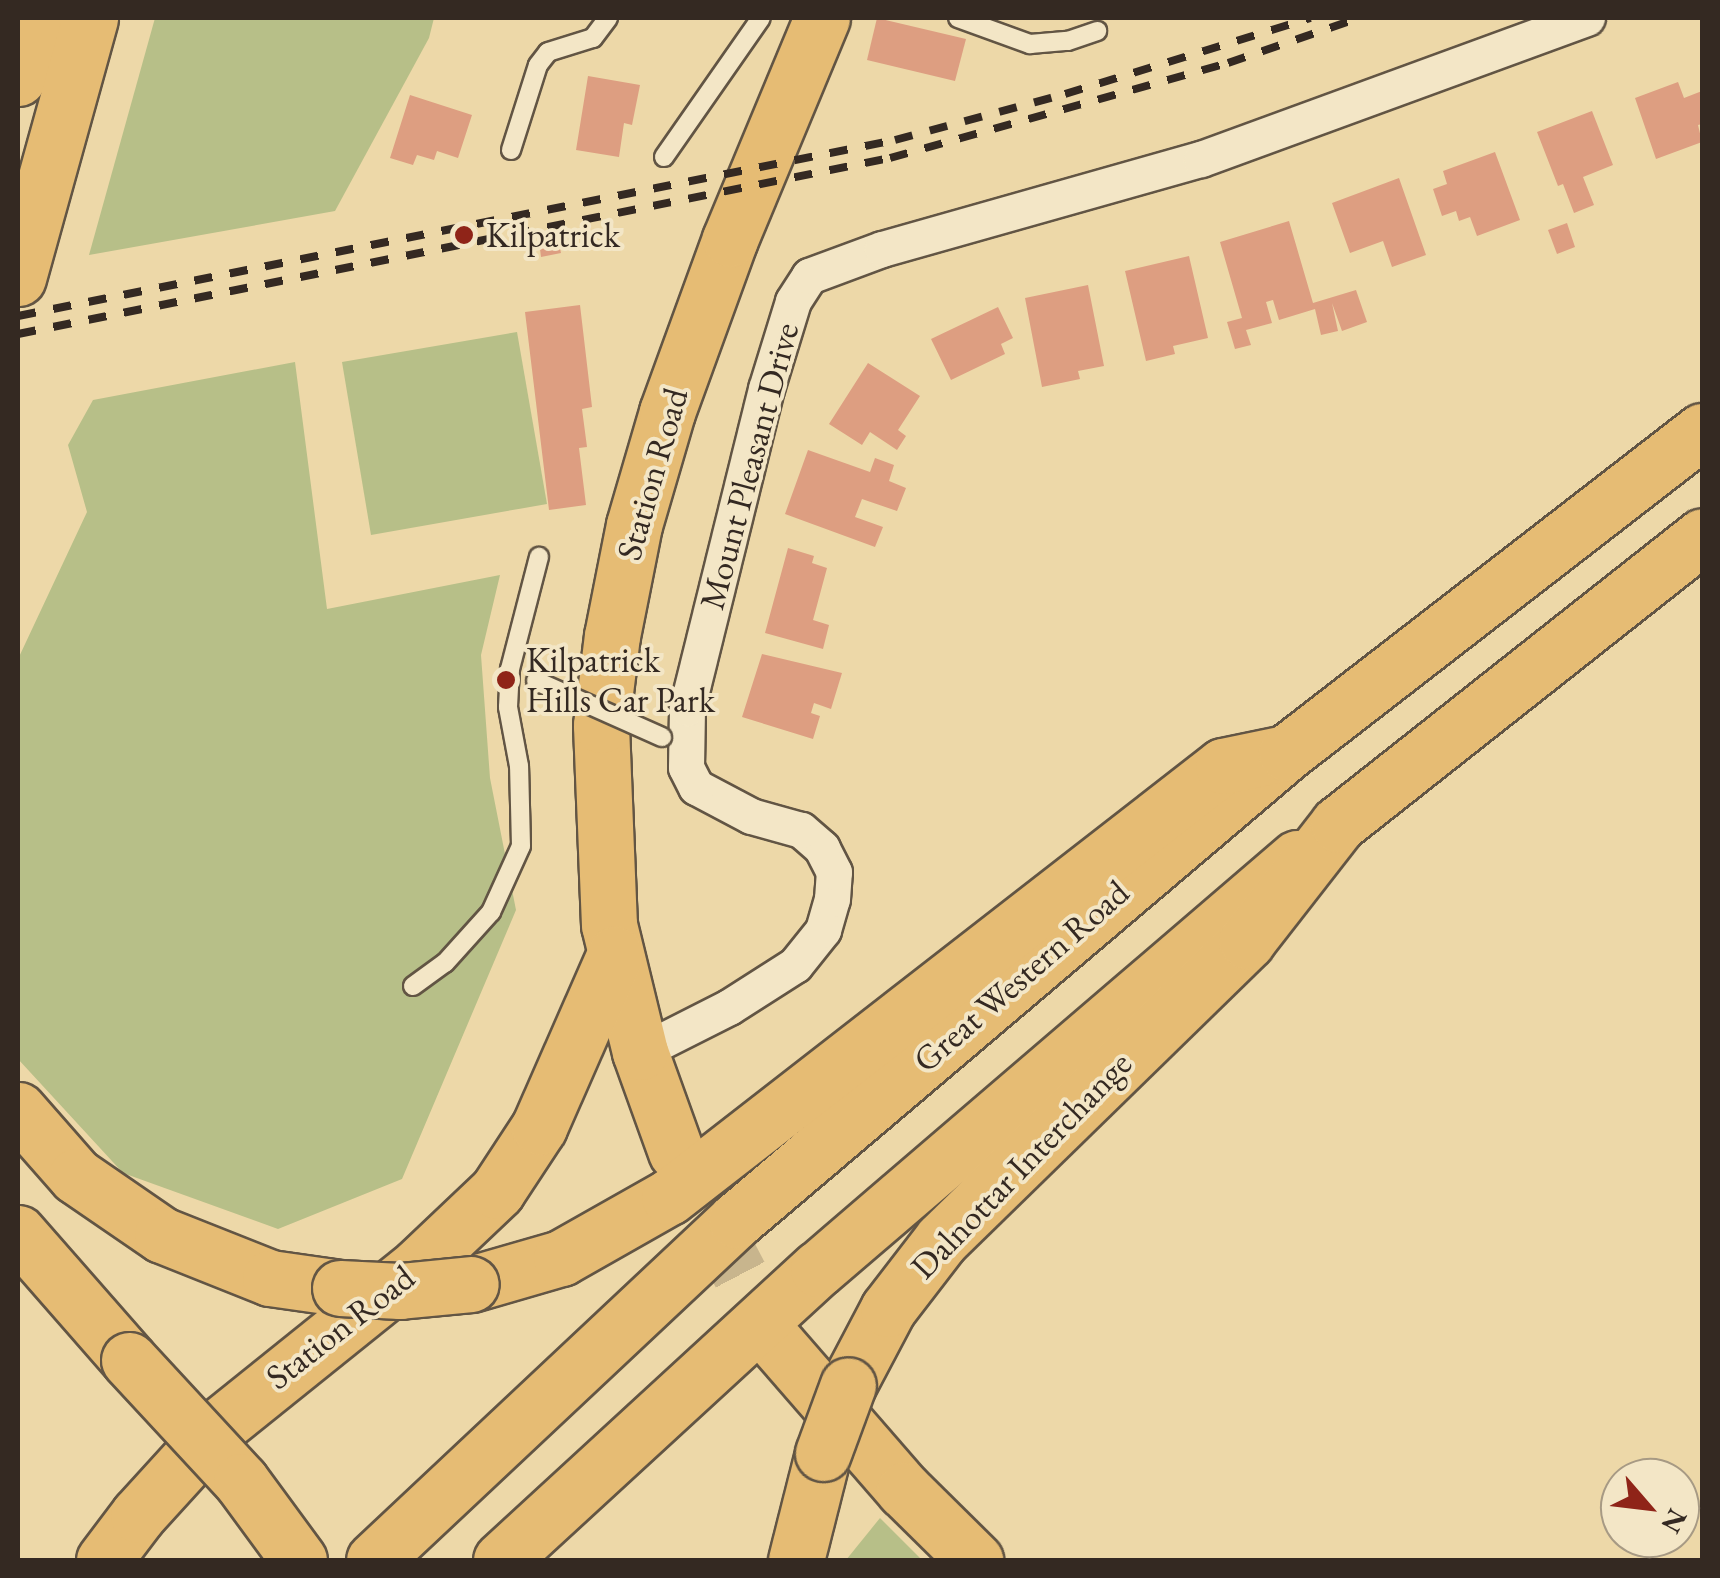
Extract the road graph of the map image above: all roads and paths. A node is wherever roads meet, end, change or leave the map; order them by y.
1 (35, 18) edge
2 (90, 18) edge
3 (608, 18) edge
4 (761, 18) edge
5 (822, 18) edge
6 (958, 18) edge
7 (1587, 18) edge
8 (1097, 31) dead end
9 (18, 78) edge
10 (511, 150) dead end
11 (664, 158) dead end
12 (18, 278) edge
13 (1702, 431) edge
14 (1702, 537) edge
15 (539, 557) dead end
16 (510, 668) junction
17 (674, 741) junction
18 (1286, 753) junction
19 (1338, 824) junction
20 (615, 954) junction
21 (413, 986) dead end
22 (646, 1071) junction
23 (561, 1082) junction
24 (18, 1110) edge
25 (676, 1152) tunnel mouth
26 (18, 1233) edge
27 (777, 1344) tunnel mouth
28 (104, 1560) edge
29 (299, 1560) edge
30 (374, 1560) edge
31 (501, 1560) edge
32 (796, 1560) edge
33 (975, 1560) edge

1 - 9 main road
2 - 12 main road
3 - 10 lane
4 - 11 lane
5 - 20 main road, Station Road
6 - 8 lane
7 - 17 street, Mount Pleasant Drive
13 - 18 main road, Great Western Road
14 - 19 main road
15 - 16 lane
16 - 17 lane, bridge
16 - 21 lane
17 - 22 street, Mount Pleasant Drive
18 - 24 main road, bridge
18 - 30 main road, Great Western Road
19 - 31 main road
19 - 32 main road, Dalnottar Interchange, bridge
20 - 22 main road, Station Road
20 - 23 main road, Station Road
22 - 23 main road
22 - 25 main road, Station Road
23 - 28 main road, Station Road
26 - 29 main road, bridge
27 - 33 main road

